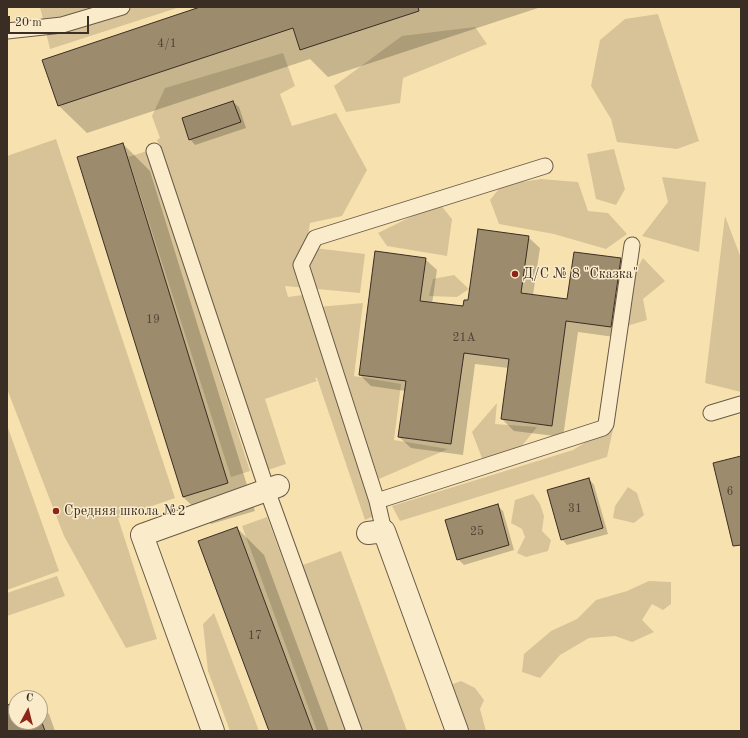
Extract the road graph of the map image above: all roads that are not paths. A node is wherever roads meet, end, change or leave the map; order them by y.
1 (122, 7) edge
2 (7, 30) edge
3 (154, 151) dead end
4 (545, 166) dead end
5 (632, 245) dead end
6 (741, 404) edge
7 (711, 413) dead end
8 (272, 488) junction
9 (376, 501) junction
10 (376, 532) joint
11 (213, 731) edge
12 (354, 731) edge
13 (457, 731) edge

1 - 2 lane
3 - 8 lane
4 - 9 lane
5 - 9 lane
6 - 7 lane
8 - 11 street
8 - 12 lane
9 - 10 lane
10 - 13 street

